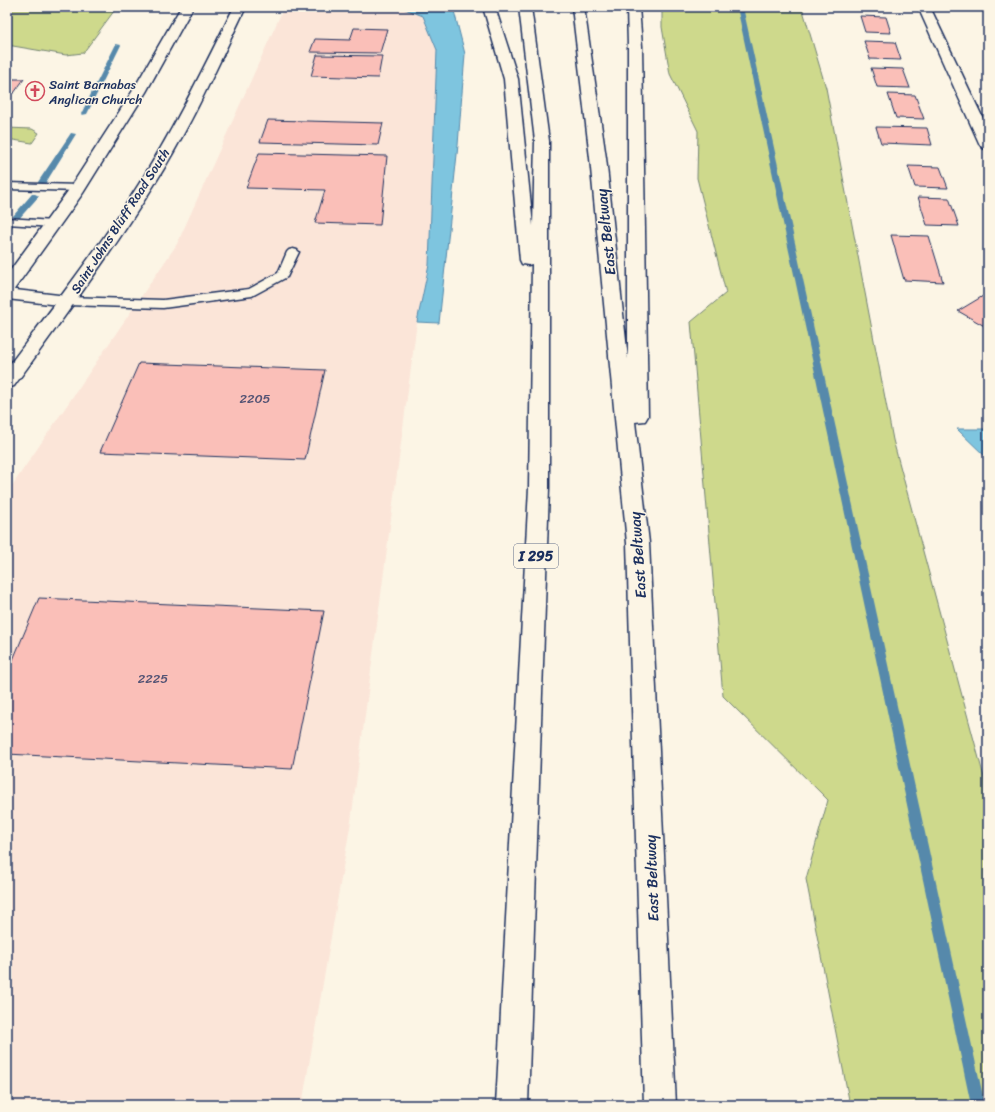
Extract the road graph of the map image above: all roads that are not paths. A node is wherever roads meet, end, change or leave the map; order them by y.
1 (187, 7) edge
2 (240, 7) edge
3 (489, 7) edge
4 (525, 7) edge
5 (578, 7) edge
6 (633, 7) edge
7 (924, 7) edge
8 (988, 145) edge
9 (7, 186) edge
10 (79, 188) junction
11 (7, 221) edge
12 (52, 224) junction
13 (292, 252) dead end
14 (7, 287) edge
15 (7, 294) edge
16 (67, 301) junction
17 (540, 379) junction
18 (7, 382) edge
19 (638, 544) junction
20 (512, 1105) edge
21 (660, 1105) edge

1 - 10 main road
2 - 16 main road, Saint Johns Bluff Road South
3 - 17 main road
4 - 17 main road, I 295
5 - 19 main road, East Beltway
6 - 19 main road
7 - 8 main road
9 - 10 lane
10 - 12 main road
11 - 12 lane
12 - 14 main road
13 - 16 lane
15 - 16 main road
16 - 18 main road, Saint Johns Bluff Road South
17 - 20 main road, I 295
19 - 21 main road, East Beltway

